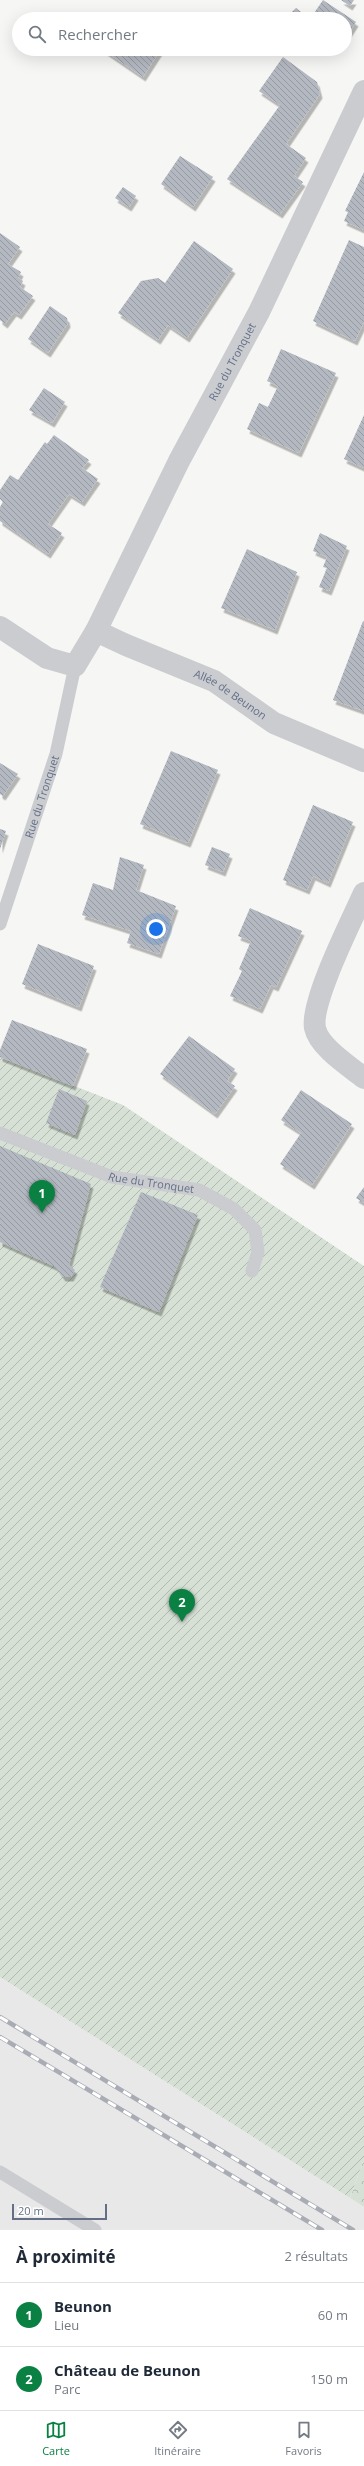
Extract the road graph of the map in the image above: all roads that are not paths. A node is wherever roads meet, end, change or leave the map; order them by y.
1 (361, 104) edge
2 (0, 627) edge
3 (96, 631) junction
4 (75, 666) junction
5 (364, 761) edge
6 (364, 893) edge
7 (0, 924) edge
8 (364, 1078) edge
9 (0, 1133) edge
10 (252, 1271) dead end
11 (0, 2172) edge
12 (95, 2230) edge

1 - 3 street, Rue du Tronquet
2 - 4 street
3 - 4 street, Rue du Tronquet
3 - 5 street, Allée de Beunon
4 - 7 lane, Rue du Tronquet
6 - 8 street
9 - 10 lane, Rue du Tronquet
11 - 12 lane

